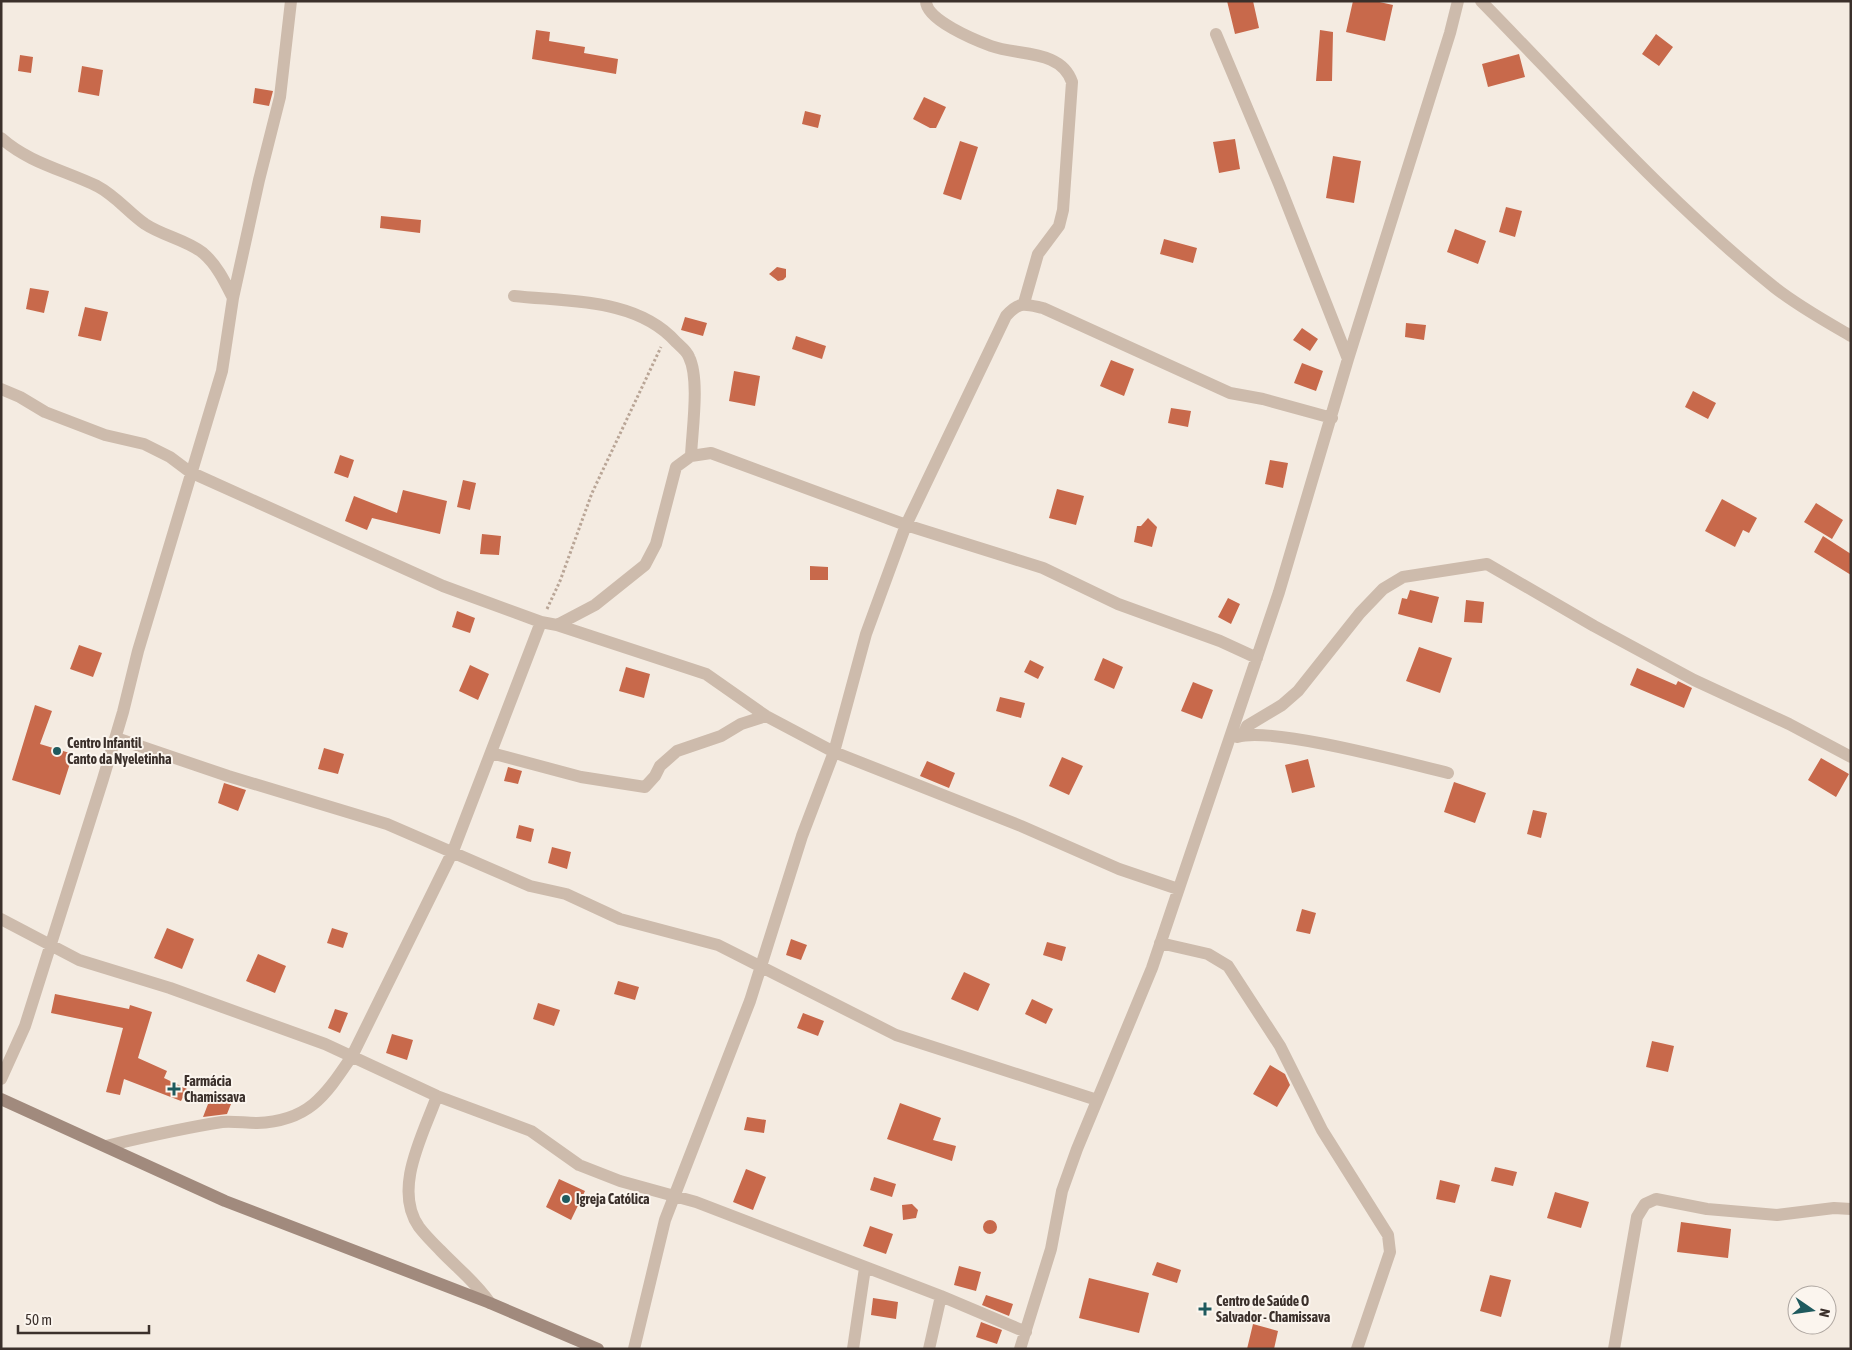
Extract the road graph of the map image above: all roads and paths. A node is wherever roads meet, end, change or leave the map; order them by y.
1 (292, 1) edge
2 (926, 1) edge
3 (1458, 1) edge
4 (1481, 1) edge
5 (1216, 34) dead end
6 (1, 138) edge
7 (514, 296) dead end
8 (233, 298) junction
9 (1024, 304) junction
10 (668, 332) junction
11 (1851, 336) edge
12 (1348, 359) junction
13 (1, 390) edge
14 (1332, 418) junction
15 (691, 456) junction
16 (190, 472) junction
17 (906, 525) junction
18 (541, 622) junction
19 (557, 625) junction
20 (1257, 658) junction
21 (766, 716) junction
22 (1243, 735) junction
23 (116, 738) junction
24 (1228, 740) junction
25 (834, 752) junction
26 (490, 753) junction
27 (1851, 757) edge
28 (1448, 773) dead end
29 (453, 851) junction
30 (1178, 889) junction
31 (1, 919) edge
32 (1160, 943) junction
33 (50, 946) junction
34 (760, 966) junction
35 (352, 1056) junction
36 (1, 1079) edge
37 (438, 1096) junction
38 (1, 1099) edge
39 (1097, 1100) junction
40 (106, 1146) junction
41 (674, 1196) junction
42 (1851, 1209) edge
43 (865, 1268) junction
44 (941, 1296) junction
45 (490, 1303) junction
46 (1026, 1332) junction
47 (598, 1349) edge
48 (634, 1349) edge
49 (853, 1349) edge
50 (929, 1349) edge
51 (1020, 1349) edge
52 (1357, 1349) edge
53 (1614, 1349) edge

1 - 8 street
2 - 9 street
3 - 12 street
4 - 11 street
5 - 12 street
6 - 8 street
7 - 10 street
8 - 16 street
9 - 14 street
9 - 17 street
10 - 15 street
10 - 18 path
12 - 14 street
13 - 16 street
14 - 20 street
15 - 17 street
15 - 19 street
16 - 18 street
16 - 23 street
17 - 20 street
17 - 25 street
18 - 19 street
18 - 26 street
19 - 21 street
20 - 24 street
21 - 25 street
21 - 26 street
22 - 24 street
22 - 27 street
22 - 28 street
23 - 29 street
23 - 33 street
24 - 30 street
25 - 30 street
25 - 34 street
26 - 29 street
29 - 34 street
29 - 35 street
30 - 32 street
31 - 33 street
32 - 39 street
32 - 52 street
33 - 35 street
33 - 36 street
34 - 39 street
34 - 41 street
35 - 37 street
35 - 40 street
37 - 41 street
37 - 45 street
38 - 40 street
39 - 46 street
40 - 45 street
41 - 43 street
41 - 48 street
42 - 53 street
43 - 44 street
43 - 49 street
44 - 46 street
44 - 50 street
45 - 47 street
46 - 51 street

